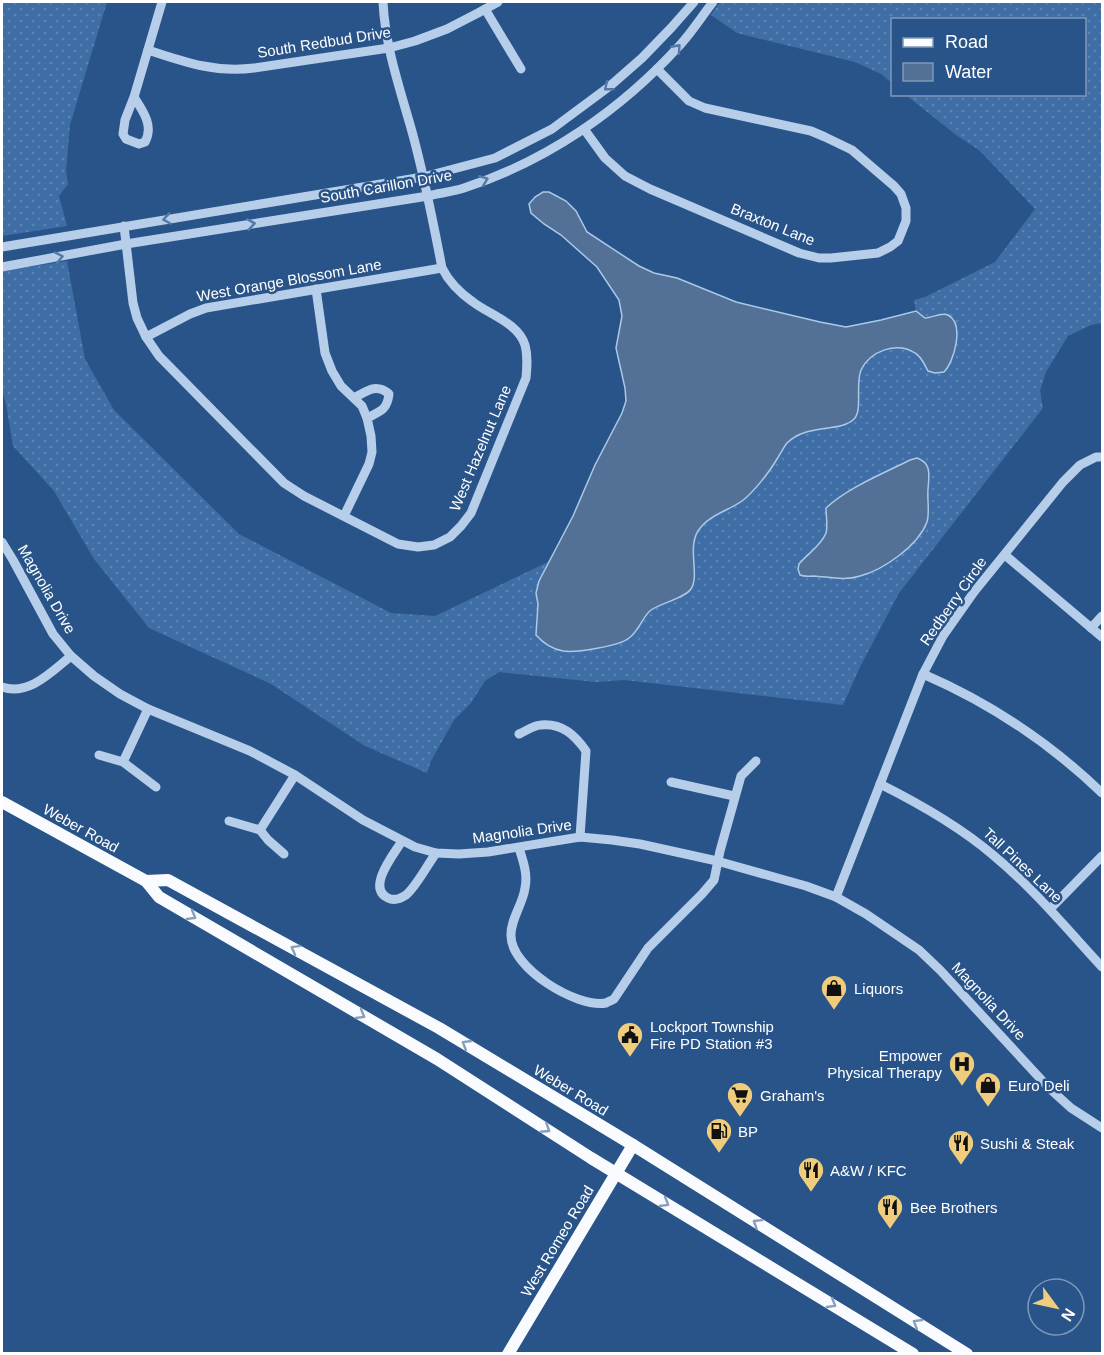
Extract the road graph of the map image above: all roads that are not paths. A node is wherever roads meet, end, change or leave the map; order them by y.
1 (162, 2) edge
2 (383, 2) edge
3 (498, 2) edge
4 (694, 2) edge
5 (713, 2) edge
6 (485, 9) junction
7 (389, 48) junction
8 (148, 50) junction
9 (521, 69) dead end
10 (657, 69) junction
11 (134, 97) junction
12 (584, 129) junction
13 (423, 177) junction
14 (428, 196) junction
15 (124, 226) junction
16 (126, 244) junction
17 (2, 247) edge
18 (2, 267) edge
19 (442, 268) junction
20 (316, 289) junction
21 (146, 337) junction
22 (354, 398) junction
23 (367, 418) junction
24 (1102, 457) edge
25 (344, 516) junction
26 (2, 542) edge
27 (1005, 555) junction
28 (1102, 616) edge
29 (1091, 628) junction
30 (1102, 638) edge
31 (71, 656) junction
32 (923, 674) junction
33 (2, 687) edge
34 (148, 709) junction
35 (519, 735) dead end
36 (99, 755) dead end
37 (756, 761) dead end
38 (123, 762) junction
39 (295, 775) junction
40 (671, 782) dead end
41 (880, 784) junction
42 (156, 787) dead end
43 (1102, 793) edge
44 (734, 796) junction
45 (2, 802) edge
46 (229, 821) dead end
47 (260, 830) junction
48 (580, 837) junction
49 (402, 841) junction
50 (519, 848) junction
51 (436, 853) junction
52 (284, 854) dead end
53 (1102, 856) edge
54 (717, 861) junction
55 (146, 881) junction
56 (836, 897) junction
57 (1050, 909) junction
58 (1102, 967) edge
59 (1102, 1128) edge
60 (633, 1144) junction
61 (615, 1173) junction
62 (508, 1353) edge
63 (914, 1353) edge
64 (967, 1353) edge

1 - 8 street
2 - 7 street, West Hazelnut Lane
3 - 6 street, South Redbud Drive
4 -> 13 street, South Carillon Drive
10 -> 5 street, South Carillon Drive
6 - 7 street, South Redbud Drive
6 - 9 street
7 - 8 street, South Redbud Drive
7 - 13 street, West Hazelnut Lane
8 - 11 street
10 - 12 street, South Carillon Drive
10 - 12 street, Braxton Lane
11 - 11 street
14 -> 12 street, South Carillon Drive
13 - 14 street, West Hazelnut Lane
13 -> 15 street, South Carillon Drive
16 -> 14 street, South Carillon Drive
14 - 19 street, West Hazelnut Lane
15 - 16 street, West Hazelnut Lane
15 - 17 street, South Carillon Drive
18 -> 16 street, South Carillon Drive
16 - 21 street, West Hazelnut Lane
19 - 20 street, West Orange Blossom Lane
19 - 25 street, West Hazelnut Lane
20 - 21 street, West Orange Blossom Lane
20 - 22 street
21 - 25 street, West Hazelnut Lane
22 - 23 street
22 - 23 street
23 - 25 street
24 - 27 street, Redberry Circle
26 - 31 street, Magnolia Drive
27 - 29 street
27 - 32 street, Redberry Circle
28 - 29 street
29 - 30 street
31 - 33 street
31 - 34 street, Magnolia Drive
32 - 41 street, Redberry Circle
32 - 43 street
34 - 38 street
34 - 39 street, Magnolia Drive
35 - 48 street
36 - 38 street
37 - 44 street
38 - 42 street
39 - 47 street
39 - 49 street, Magnolia Drive
40 - 44 street
41 - 56 street, Redberry Circle
41 - 57 street, Tall Pines Lane
44 - 54 street
45 - 55 main road, Weber Road
46 - 47 street
47 - 52 street
48 - 50 street, Magnolia Drive
48 - 54 street, Magnolia Drive
49 - 51 street, Magnolia Drive
49 - 51 street
50 - 51 street, Magnolia Drive
50 - 54 street
53 - 57 street
54 - 56 street, Magnolia Drive
60 -> 55 main road, Weber Road
55 -> 61 main road, Weber Road
56 - 59 street, Magnolia Drive
57 - 58 street, Tall Pines Lane
60 - 61 main road, West Romeo Road
64 -> 60 main road, Weber Road
61 - 62 main road, West Romeo Road
61 -> 63 main road, Weber Road

